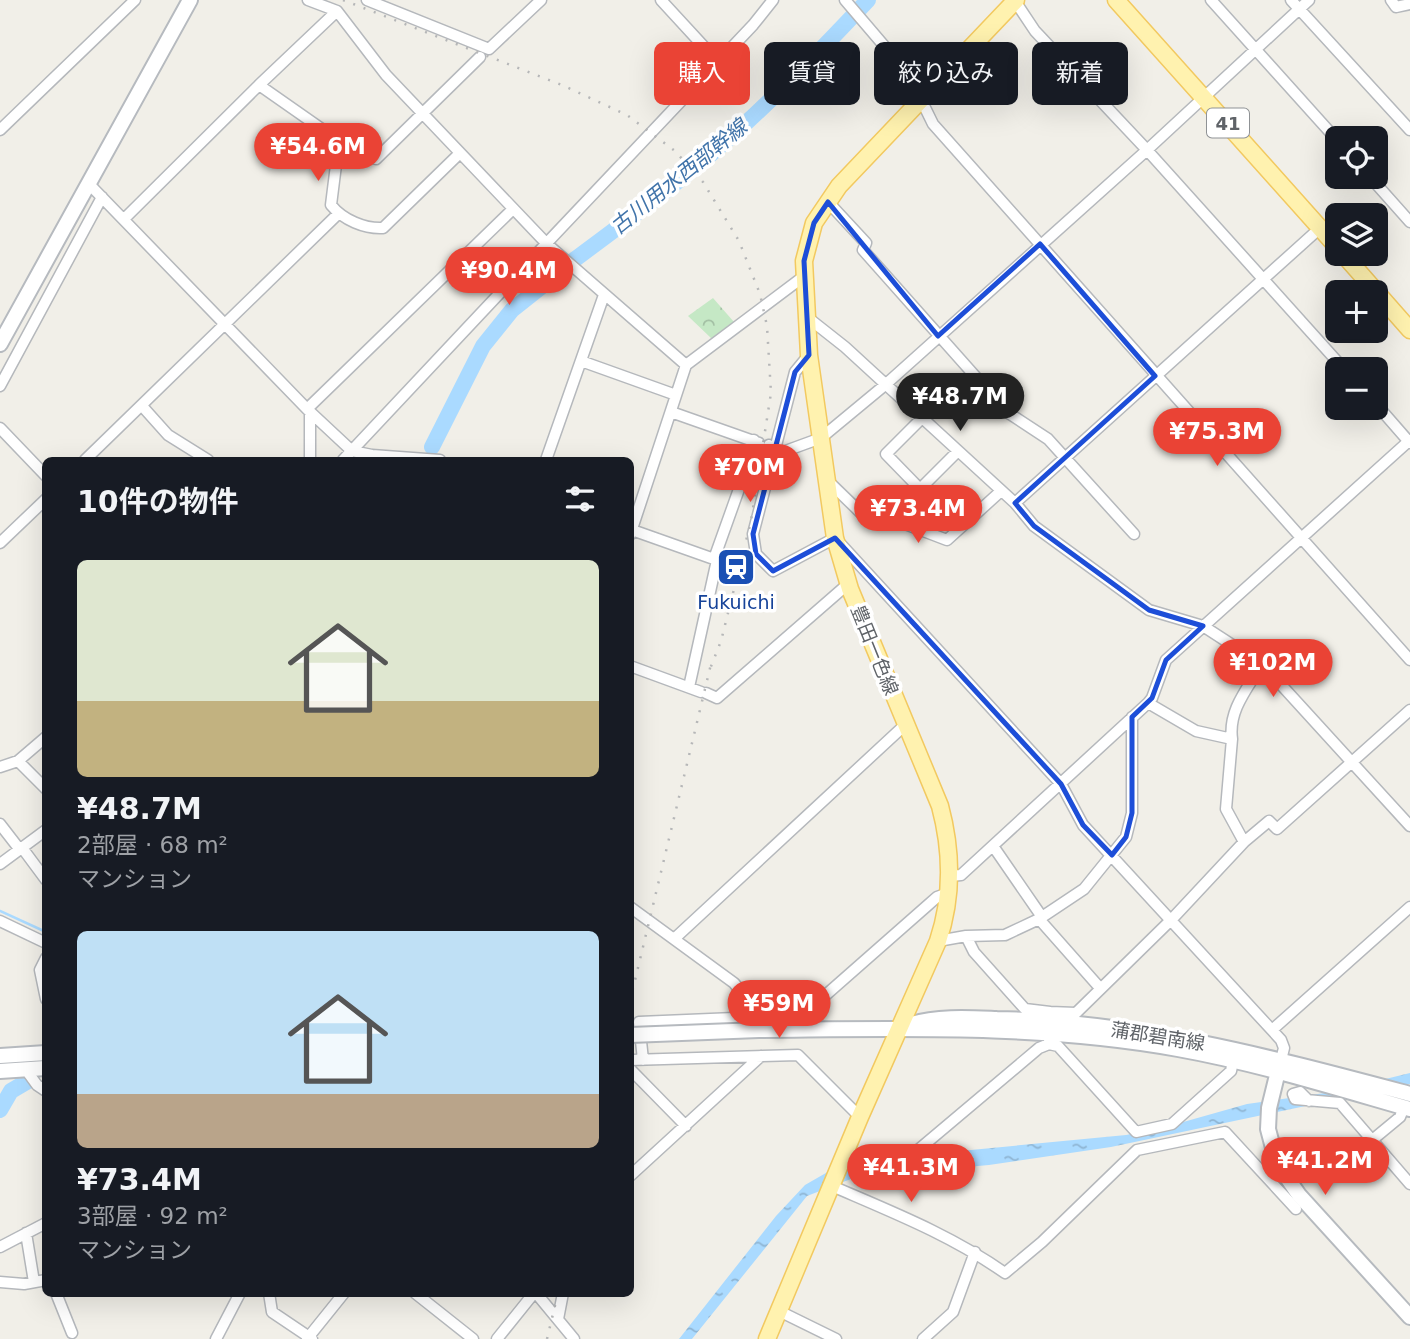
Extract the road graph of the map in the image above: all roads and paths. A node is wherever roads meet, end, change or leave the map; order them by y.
1 (135, 0) edge
2 (190, 0) edge
3 (308, 0) edge
4 (367, 0) edge
5 (541, 0) edge
6 (661, 0) edge
7 (773, 0) edge
8 (845, 0) edge
9 (1015, 0) edge
10 (1116, 0) edge
11 (1211, 0) edge
12 (1291, 0) edge
13 (1310, 0) edge
14 (1391, 0) edge
15 (1410, 4) edge
16 (855, 5) edge
17 (1299, 9) junction
18 (337, 11) junction
19 (700, 42) edge
20 (737, 42) edge
21 (884, 42) edge
22 (976, 42) edge
23 (1255, 49) junction
24 (480, 57) dead end
25 (259, 85) junction
26 (1204, 96) junction
27 (677, 105) edge
28 (916, 105) edge
29 (925, 105) edge
30 (421, 113) junction
31 (1325, 127) edge
32 (0, 130) edge
33 (1410, 130) edge
34 (339, 141) junction
35 (1147, 150) junction
36 (459, 154) junction
37 (89, 184) junction
38 (1381, 189) edge
39 (102, 197) junction
40 (828, 202) junction
41 (513, 209) junction
42 (338, 214) junction
43 (124, 219) junction
44 (1410, 222) edge
45 (1320, 228) junction
46 (1325, 234) edge
47 (547, 244) junction
48 (1040, 244) junction
49 (1353, 266) edge
50 (803, 277) junction
51 (1263, 279) junction
52 (604, 295) junction
53 (807, 317) junction
54 (226, 325) junction
55 (1410, 331) edge
56 (938, 336) junction
57 (0, 344) edge
58 (809, 355) junction
59 (1333, 357) edge
60 (581, 361) junction
61 (686, 365) junction
62 (1156, 376) junction
63 (885, 384) junction
64 (0, 386) edge
65 (676, 395) junction
66 (142, 406) junction
67 (309, 410) junction
68 (671, 412) junction
69 (1388, 417) edge
70 (922, 418) junction
71 (0, 428) edge
72 (821, 438) junction
73 (1410, 441) edge
74 (764, 445) junction
75 (352, 451) junction
76 (958, 451) junction
77 (88, 457) edge
78 (203, 457) edge
79 (310, 457) edge
80 (346, 457) edge
81 (368, 457) edge
82 (547, 457) edge
83 (1065, 458) junction
84 (42, 472) edge
85 (829, 482) junction
86 (920, 489) junction
87 (1001, 491) junction
88 (42, 503) edge
89 (1015, 503) junction
90 (967, 522) junction
91 (634, 523) edge
92 (905, 524) junction
93 (634, 533) edge
94 (1134, 534) dead end
95 (835, 538) junction
96 (1301, 539) junction
97 (0, 543) edge
98 (713, 559) junction
99 (848, 584) junction
100 (1203, 626) junction
101 (1410, 660) edge
102 (1262, 664) junction
103 (634, 667) edge
104 (689, 687) junction
105 (1148, 703) junction
106 (1410, 710) edge
107 (1132, 717) junction
108 (906, 724) junction
109 (1232, 739) junction
110 (42, 740) edge
111 (18, 761) junction
112 (1352, 763) junction
113 (0, 767) edge
114 (1060, 784) junction
115 (42, 785) edge
116 (0, 824) edge
117 (1410, 826) edge
118 (42, 833) edge
119 (1244, 842) junction
120 (993, 846) junction
121 (23, 849) junction
122 (1112, 855) junction
123 (0, 864) edge
124 (42, 875) edge
125 (950, 876) junction
126 (948, 893) junction
127 (1410, 907) edge
128 (634, 911) edge
129 (1040, 918) junction
130 (1172, 919) junction
131 (0, 921) edge
132 (966, 936) junction
133 (674, 939) junction
134 (42, 941) edge
135 (938, 941) junction
136 (1100, 988) junction
137 (760, 1024) junction
138 (1049, 1027) junction
139 (901, 1028) junction
140 (1272, 1030) junction
141 (634, 1035) edge
142 (42, 1053) edge
143 (0, 1056) edge
144 (761, 1056) junction
145 (634, 1060) edge
146 (643, 1060) junction
147 (1233, 1061) junction
148 (1280, 1066) junction
149 (42, 1068) edge
150 (30, 1070) junction
151 (0, 1071) edge
152 (634, 1073) edge
153 (42, 1088) edge
154 (1309, 1101) dead end
155 (1408, 1103) edge
156 (860, 1117) junction
157 (686, 1126) junction
158 (1371, 1141) junction
159 (918, 1150) dead end
160 (634, 1172) edge
161 (1410, 1184) edge
162 (832, 1186) junction
163 (1296, 1209) dead end
164 (42, 1225) edge
165 (26, 1233) junction
166 (0, 1247) edge
167 (975, 1252) junction
168 (42, 1281) edge
169 (0, 1282) edge
170 (34, 1282) junction
171 (58, 1297) edge
172 (238, 1297) edge
173 (270, 1297) edge
174 (341, 1297) edge
175 (420, 1297) edge
176 (532, 1297) edge
177 (539, 1297) edge
178 (563, 1297) edge
179 (779, 1311) junction
180 (1410, 1317) edge
181 (558, 1319) junction
182 (72, 1333) dead end
183 (309, 1338) edge
184 (216, 1339) edge
185 (472, 1339) edge
186 (497, 1339) edge
187 (574, 1339) edge
188 (766, 1339) edge
189 (836, 1339) edge
190 (923, 1339) edge

1 - 32 street
2 - 37 main road
3 - 18 street
4 - 5 street
6 - 19 street
7 - 20 street
8 - 16 street
9 - 22 main road, 豊田一色線
9 - 35 street
10 - 26 main road, 41
11 - 23 street
12 - 17 street
13 - 17 street
14 - 15 street
16 - 21 street
17 - 23 street
17 - 33 street
18 - 25 street
18 - 30 street
23 - 26 street
23 - 31 street
24 - 30 street
25 - 34 street
25 - 43 street
26 - 35 street
26 - 45 main road, 41
27 - 47 street
28 - 40 main road, 豊田一色線
29 - 48 street
30 - 34 street
30 - 36 street
34 - 42 street
35 - 48 street
35 - 51 street
36 - 41 street
36 - 42 street
37 - 39 street
37 - 57 main road
38 - 44 street
39 - 43 street
39 - 64 street
40 - 50 main road, 豊田一色線
40 - 56 street
41 - 47 street
41 - 67 street
42 - 54 street
43 - 54 street
45 - 46 main road, 41
45 - 51 street
47 - 52 street
47 - 75 street
48 - 56 street
48 - 62 street
49 - 55 main road
50 - 53 main road, 豊田一色線
50 - 61 street
51 - 59 street
51 - 62 street
52 - 60 street
52 - 61 street
53 - 58 main road, 豊田一色線
53 - 63 street
54 - 66 street
54 - 67 street
56 - 63 street
56 - 83 street
58 - 72 main road, 豊田一色線
58 - 74 street
60 - 65 street
60 - 82 street
61 - 65 street
62 - 83 street
62 - 96 street
63 - 70 street
63 - 72 street
65 - 68 street
66 - 77 street
66 - 78 street
67 - 75 street
67 - 79 street
68 - 74 street
68 - 91 street
69 - 73 street
70 - 76 street
70 - 86 street
71 - 84 street
72 - 74 street
72 - 85 main road, 豊田一色線
73 - 96 street
74 - 95 street
74 - 98 street
75 - 80 street
75 - 81 street
76 - 86 street
76 - 87 street
83 - 89 street
83 - 94 street
85 - 92 street
85 - 95 main road, 豊田一色線
86 - 90 street
86 - 92 street
87 - 89 street
87 - 90 street
88 - 97 street
89 - 100 street
90 - 92 street
93 - 98 street
95 - 99 main road, 豊田一色線
95 - 114 street
96 - 100 street
96 - 101 street
98 - 104 street
99 - 104 street
99 - 108 main road, 豊田一色線
100 - 102 street
100 - 105 street
102 - 109 street
102 - 112 street
103 - 104 street
105 - 107 street
105 - 109 street
106 - 112 street
107 - 114 street
107 - 122 street
108 - 125 main road, 豊田一色線
108 - 133 street
109 - 119 street
110 - 111 street
111 - 113 street
111 - 115 street
112 - 117 street
112 - 119 street
114 - 120 street
114 - 122 street
116 - 121 street
118 - 121 street
119 - 130 street
120 - 125 street
120 - 129 street
121 - 123 street
121 - 124 street
122 - 129 street
122 - 130 street
125 - 126 main road, 豊田一色線
126 - 135 main road, 豊田一色線
126 - 137 street
127 - 140 street
128 - 133 street
129 - 132 street
129 - 136 street
130 - 136 street
130 - 140 street
131 - 134 street
132 - 135 street
132 - 138 street
133 - 137 street
135 - 139 main road, 豊田一色線
136 - 138 street
137 - 139 main road, 蒲郡碧南線
137 - 141 main road, 蒲郡碧南線, bridge
137 - 146 street
138 - 139 main road, 蒲郡碧南線
138 - 147 main road, 蒲郡碧南線
138 - 147 street
138 - 148 main road, 蒲郡碧南線
138 - 159 street
139 - 156 main road, 豊田一色線
140 - 148 street
142 - 143 main road
144 - 146 street
144 - 156 street
144 - 157 street
145 - 146 street
147 - 148 main road, 蒲郡碧南線
148 - 155 main road, 蒲郡碧南線
148 - 180 main road
149 - 150 main road
150 - 151 main road
150 - 153 street
152 - 157 street
154 - 158 street
155 - 158 street
156 - 162 main road, 豊田一色線
157 - 160 street
158 - 161 street
162 - 167 street
162 - 179 main road, 豊田一色線
163 - 167 street
164 - 165 street
165 - 166 street
165 - 170 street
167 - 190 street
168 - 170 street
169 - 170 street
171 - 182 street
172 - 184 street
173 - 183 street
174 - 183 street
175 - 185 street
176 - 186 street
177 - 181 street
178 - 181 street
179 - 188 main road, 豊田一色線
179 - 189 street
181 - 187 street

